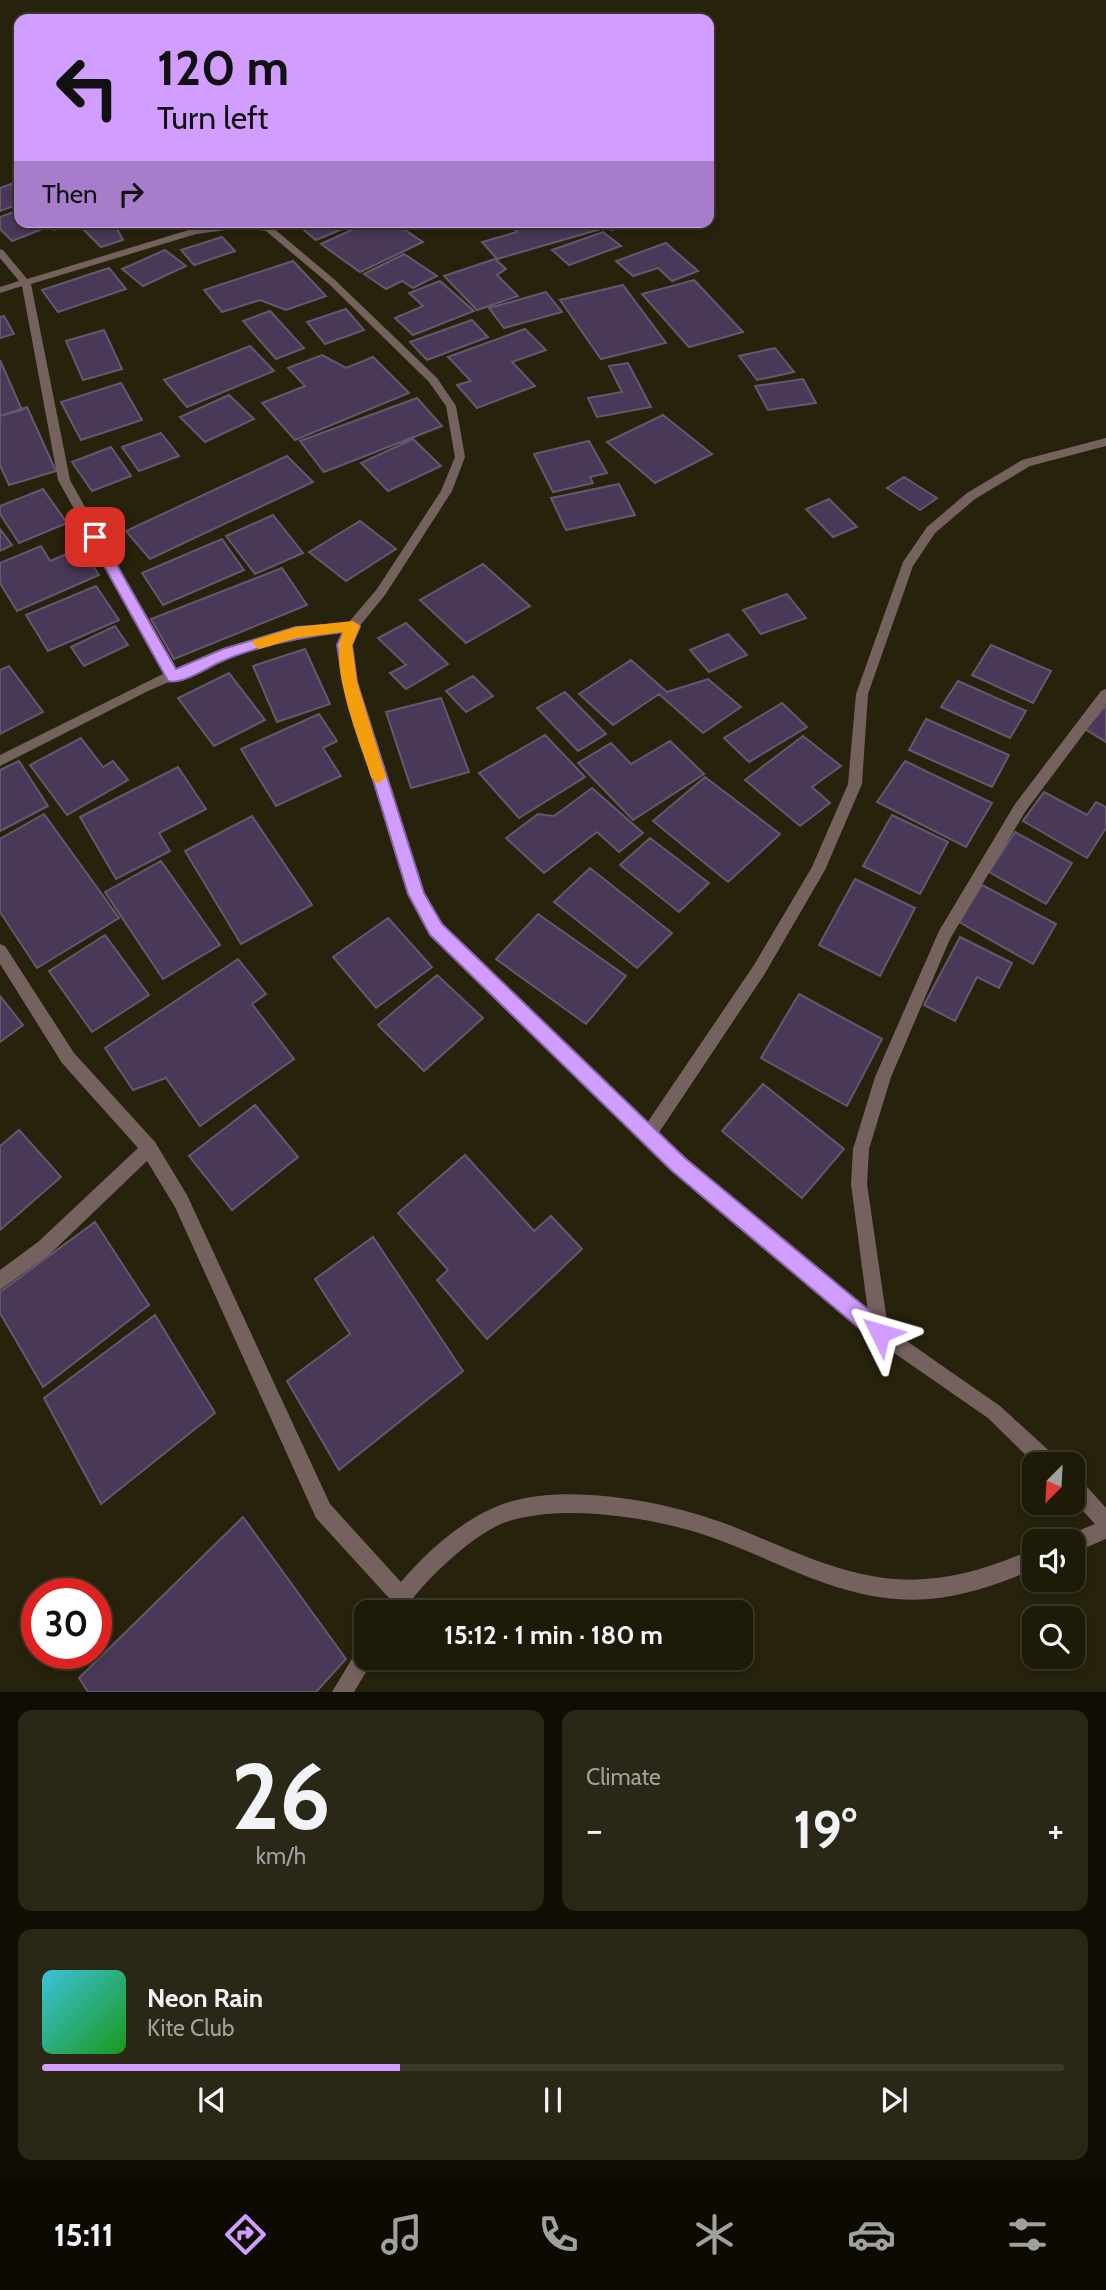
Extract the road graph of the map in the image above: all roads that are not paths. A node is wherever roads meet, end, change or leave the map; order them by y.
1 (210, 228) edge
2 (264, 228) edge
3 (0, 252) edge
4 (26, 283) junction
5 (0, 290) edge
6 (1106, 442) edge
7 (353, 626) junction
8 (173, 677) junction
9 (1106, 694) edge
10 (0, 761) edge
11 (0, 951) edge
12 (649, 1134) junction
13 (149, 1148) junction
14 (0, 1281) edge
15 (880, 1333) junction
16 (1036, 1452) edge
17 (1085, 1499) edge
18 (1106, 1522) edge
19 (1106, 1529) edge
20 (1085, 1538) edge
21 (1022, 1564) edge
22 (393, 1600) edge
23 (399, 1600) edge
24 (356, 1670) edge
25 (342, 1692) edge

1 - 4 street
2 - 7 street
3 - 4 street
4 - 5 street
4 - 8 street
6 - 12 street
7 - 8 street
7 - 12 street
8 - 10 street
9 - 15 street
11 - 13 street
12 - 15 street
13 - 14 street
13 - 22 street
15 - 16 street
17 - 18 street
19 - 20 street
21 - 23 street
24 - 25 street

